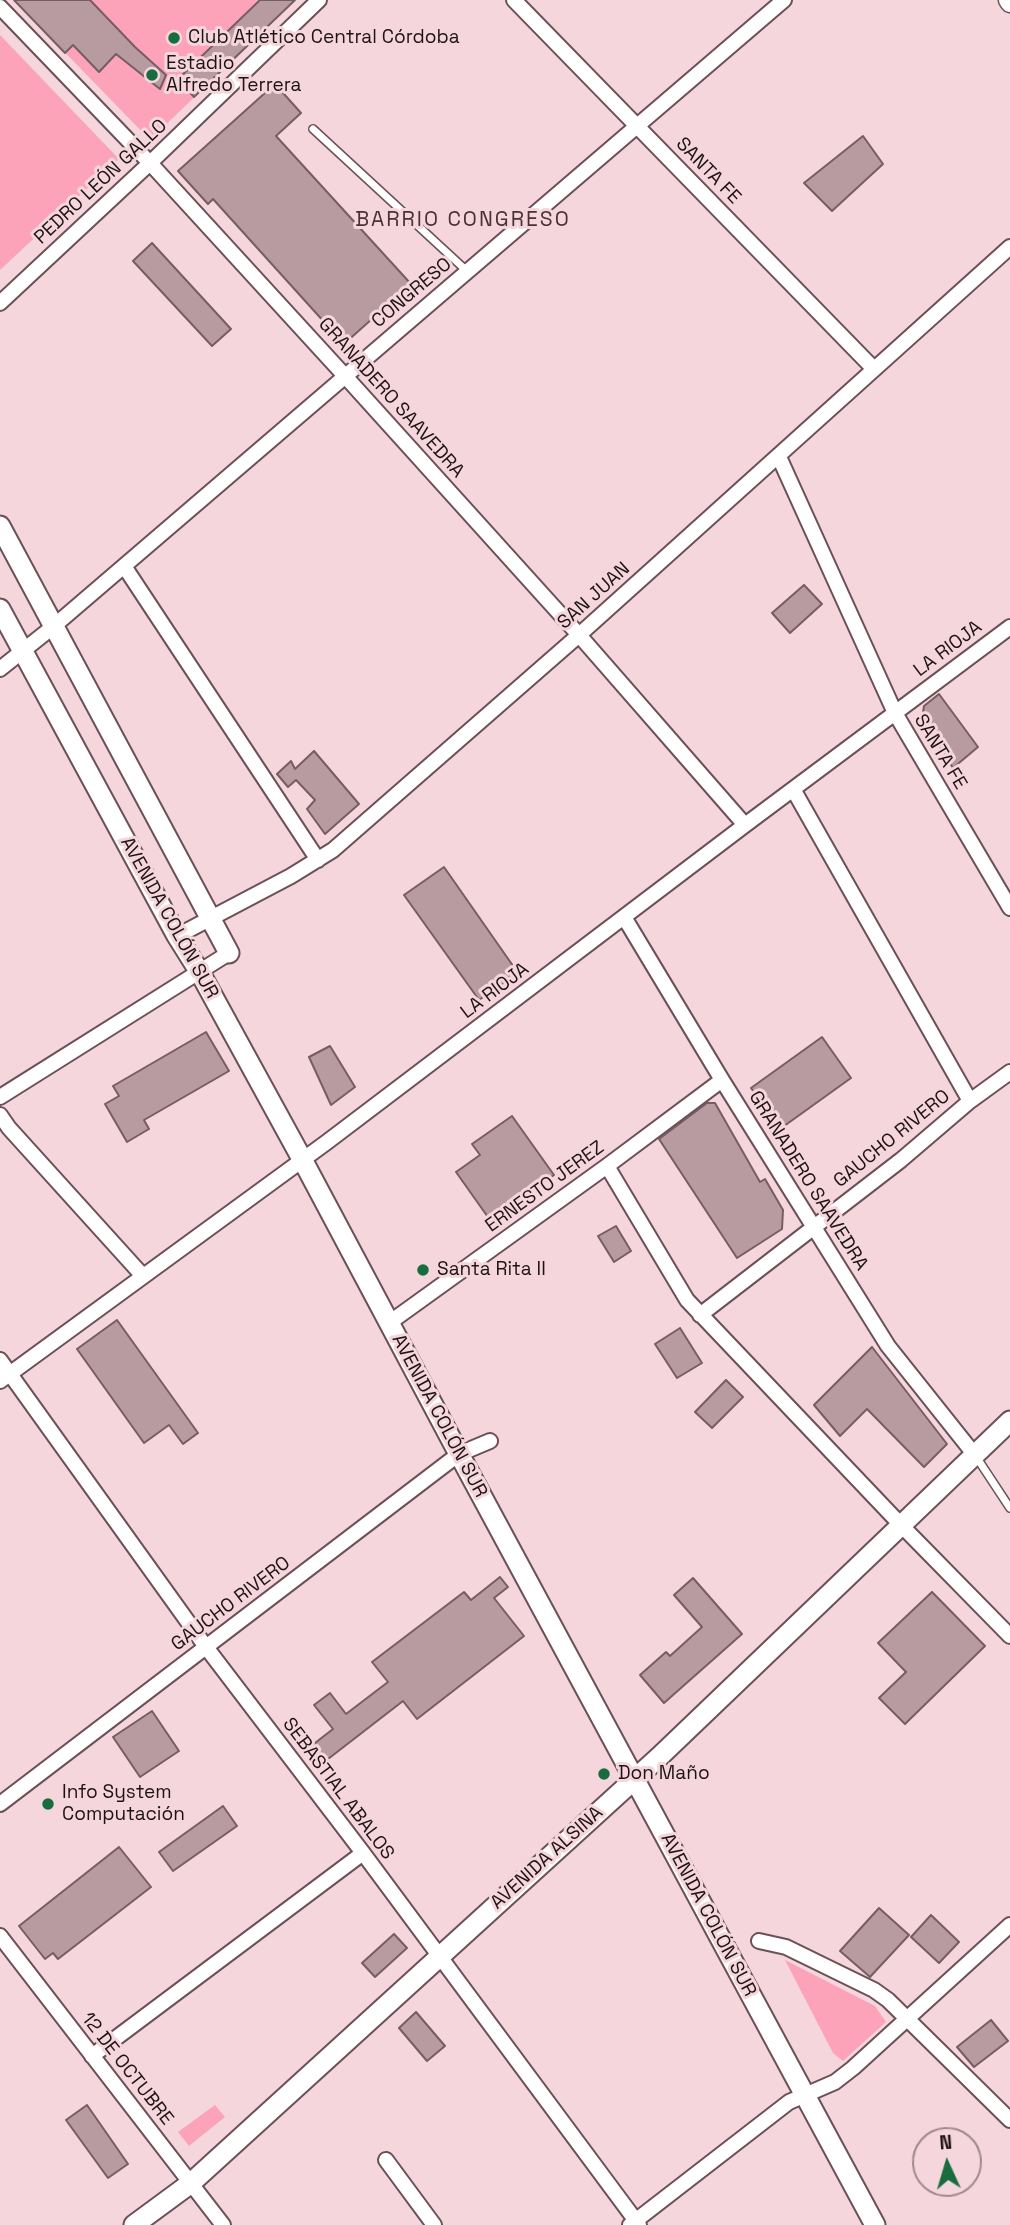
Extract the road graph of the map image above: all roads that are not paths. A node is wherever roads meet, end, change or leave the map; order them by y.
1 (320, 0) edge
2 (514, 0) edge
3 (784, 0) edge
4 (0, 7) edge
5 (638, 126) junction
6 (313, 129) dead end
7 (150, 163) junction
8 (1010, 247) edge
9 (468, 272) junction
10 (0, 303) edge
11 (874, 369) junction
12 (345, 376) junction
13 (779, 457) junction
14 (0, 526) edge
15 (124, 566) junction
16 (0, 609) edge
17 (54, 626) junction
18 (1010, 627) edge
19 (579, 635) junction
20 (22, 650) junction
21 (0, 669) edge
22 (895, 713) junction
23 (793, 789) junction
24 (744, 825) junction
25 (318, 860) junction
26 (1010, 908) edge
27 (624, 916) junction
28 (210, 917) junction
29 (177, 936) junction
30 (229, 953) joint
31 (199, 971) junction
32 (1010, 1072) edge
33 (722, 1080) junction
34 (0, 1097) edge
35 (970, 1101) junction
36 (0, 1115) edge
37 (302, 1159) junction
38 (607, 1166) junction
39 (813, 1226) junction
40 (143, 1276) junction
41 (699, 1314) junction
42 (389, 1323) junction
43 (0, 1360) edge
44 (5, 1377) edge
45 (1010, 1421) edge
46 (490, 1441) dead end
47 (459, 1454) junction
48 (974, 1454) junction
49 (1010, 1508) edge
50 (901, 1525) junction
51 (1010, 1636) edge
52 (206, 1647) junction
53 (635, 1778) junction
54 (0, 1804) edge
55 (363, 1853) junction
56 (1010, 1925) edge
57 (0, 1936) edge
58 (759, 1941) dead end
59 (5, 1955) edge
60 (438, 1956) junction
61 (909, 2019) junction
62 (92, 2056) junction
63 (804, 2094) junction
64 (1010, 2120) edge
65 (386, 2160) dead end
66 (191, 2183) junction
67 (635, 2223) edge
68 (134, 2225) edge
69 (223, 2225) edge
70 (434, 2225) edge
71 (875, 2225) edge

1 - 7 street, PEDRO LEÓN GALLO
2 - 5 street, SANTA FE
3 - 5 street, CONGRESO
4 - 7 street, GRANADERO SAAVEDRA
5 - 9 street, CONGRESO
5 - 11 street, SANTA FE
6 - 9 lane
7 - 10 street, PEDRO LEÓN GALLO
7 - 12 street, GRANADERO SAAVEDRA
8 - 11 street, SAN JUAN
9 - 12 street, CONGRESO
11 - 13 street, SAN JUAN
12 - 15 street, CONGRESO
12 - 19 street, GRANADERO SAAVEDRA
13 - 19 street, SAN JUAN
13 - 22 street, SANTA FE
14 - 17 main road, AVENIDA COLÓN SUR
15 - 17 street, CONGRESO
15 - 25 street
16 - 20 main road, AVENIDA COLÓN SUR
17 - 20 street, CONGRESO
17 - 28 main road, AVENIDA COLÓN SUR
18 - 22 street, LA RIOJA
19 - 24 street, GRANADERO SAAVEDRA
19 - 25 street, SAN JUAN
20 - 21 street, CONGRESO
20 - 29 main road, AVENIDA COLÓN SUR
22 - 23 street, LA RIOJA
22 - 26 street, SANTA FE
23 - 24 street, LA RIOJA
23 - 35 street
24 - 27 street, LA RIOJA
25 - 28 street, SAN JUAN
27 - 33 street, GRANADERO SAAVEDRA
27 - 37 street, LA RIOJA
28 - 29 street, SAN JUAN
28 - 30 main road, AVENIDA COLÓN SUR
29 - 31 main road, AVENIDA COLÓN SUR
30 - 31 street
31 - 34 street
31 - 37 main road, AVENIDA COLÓN SUR
32 - 35 street, GAUCHO RIVERO
33 - 38 street, ERNESTO JEREZ
33 - 39 street, GRANADERO SAAVEDRA
35 - 39 street, GAUCHO RIVERO
36 - 40 street
37 - 40 street, LA RIOJA
37 - 42 main road, AVENIDA COLÓN SUR
38 - 41 street
38 - 42 street, ERNESTO JEREZ
39 - 41 street, GAUCHO RIVERO
39 - 48 street, GRANADERO SAAVEDRA
40 - 44 street, LA RIOJA
41 - 50 street
42 - 47 main road, AVENIDA COLÓN SUR
43 - 44 street, SEBASTIAL ABALOS
44 - 52 street, SEBASTIAL ABALOS
45 - 48 main road, AVENIDA ALSINA
46 - 47 street, GAUCHO RIVERO
47 - 52 street, GAUCHO RIVERO
47 - 53 main road, AVENIDA COLÓN SUR
48 - 49 lane
48 - 50 main road, AVENIDA ALSINA
50 - 51 street
50 - 53 main road, AVENIDA ALSINA
52 - 54 street, GAUCHO RIVERO
52 - 55 street, SEBASTIAL ABALOS
53 - 60 main road, AVENIDA ALSINA
53 - 63 main road, AVENIDA COLÓN SUR
55 - 60 street, SEBASTIAL ABALOS
55 - 62 street
56 - 61 street
57 - 59 street, 12 DE OCTUBRE
58 - 61 street
59 - 62 street, 12 DE OCTUBRE
60 - 66 main road, AVENIDA ALSINA
60 - 67 street, SEBASTIAL ABALOS
61 - 63 street
61 - 64 street
62 - 66 street, 12 DE OCTUBRE
63 - 67 street
63 - 71 main road, AVENIDA COLÓN SUR
65 - 70 street
66 - 68 main road, AVENIDA ALSINA
66 - 69 street, 12 DE OCTUBRE

